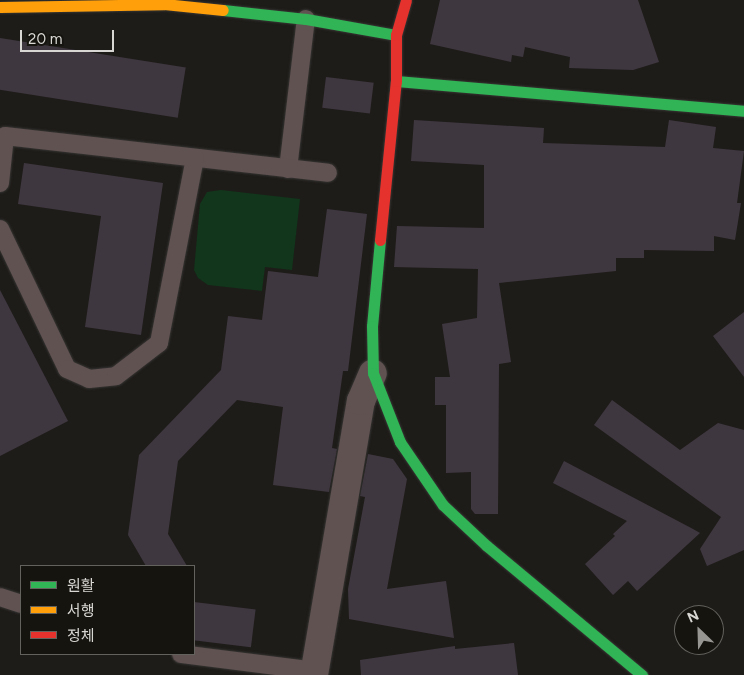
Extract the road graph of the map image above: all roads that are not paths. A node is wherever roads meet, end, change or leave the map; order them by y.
1 (406, 0) edge
2 (0, 6) edge
3 (306, 19) junction
4 (396, 35) junction
5 (396, 81) junction
6 (744, 111) edge
7 (196, 158) junction
8 (288, 169) junction
9 (328, 173) dead end
10 (0, 183) edge
11 (0, 228) edge
12 (373, 374) junction
13 (0, 598) edge
14 (20, 604) edge
15 (188, 655) edge
16 (314, 673) edge
17 (642, 675) edge

1 - 4 street
2 - 3 street
3 - 4 street
3 - 8 lane
4 - 5 street
5 - 6 street
5 - 12 street
7 - 8 lane
7 - 10 lane
7 - 11 lane
8 - 9 lane
12 - 16 street
12 - 17 street
13 - 14 lane
15 - 16 lane

